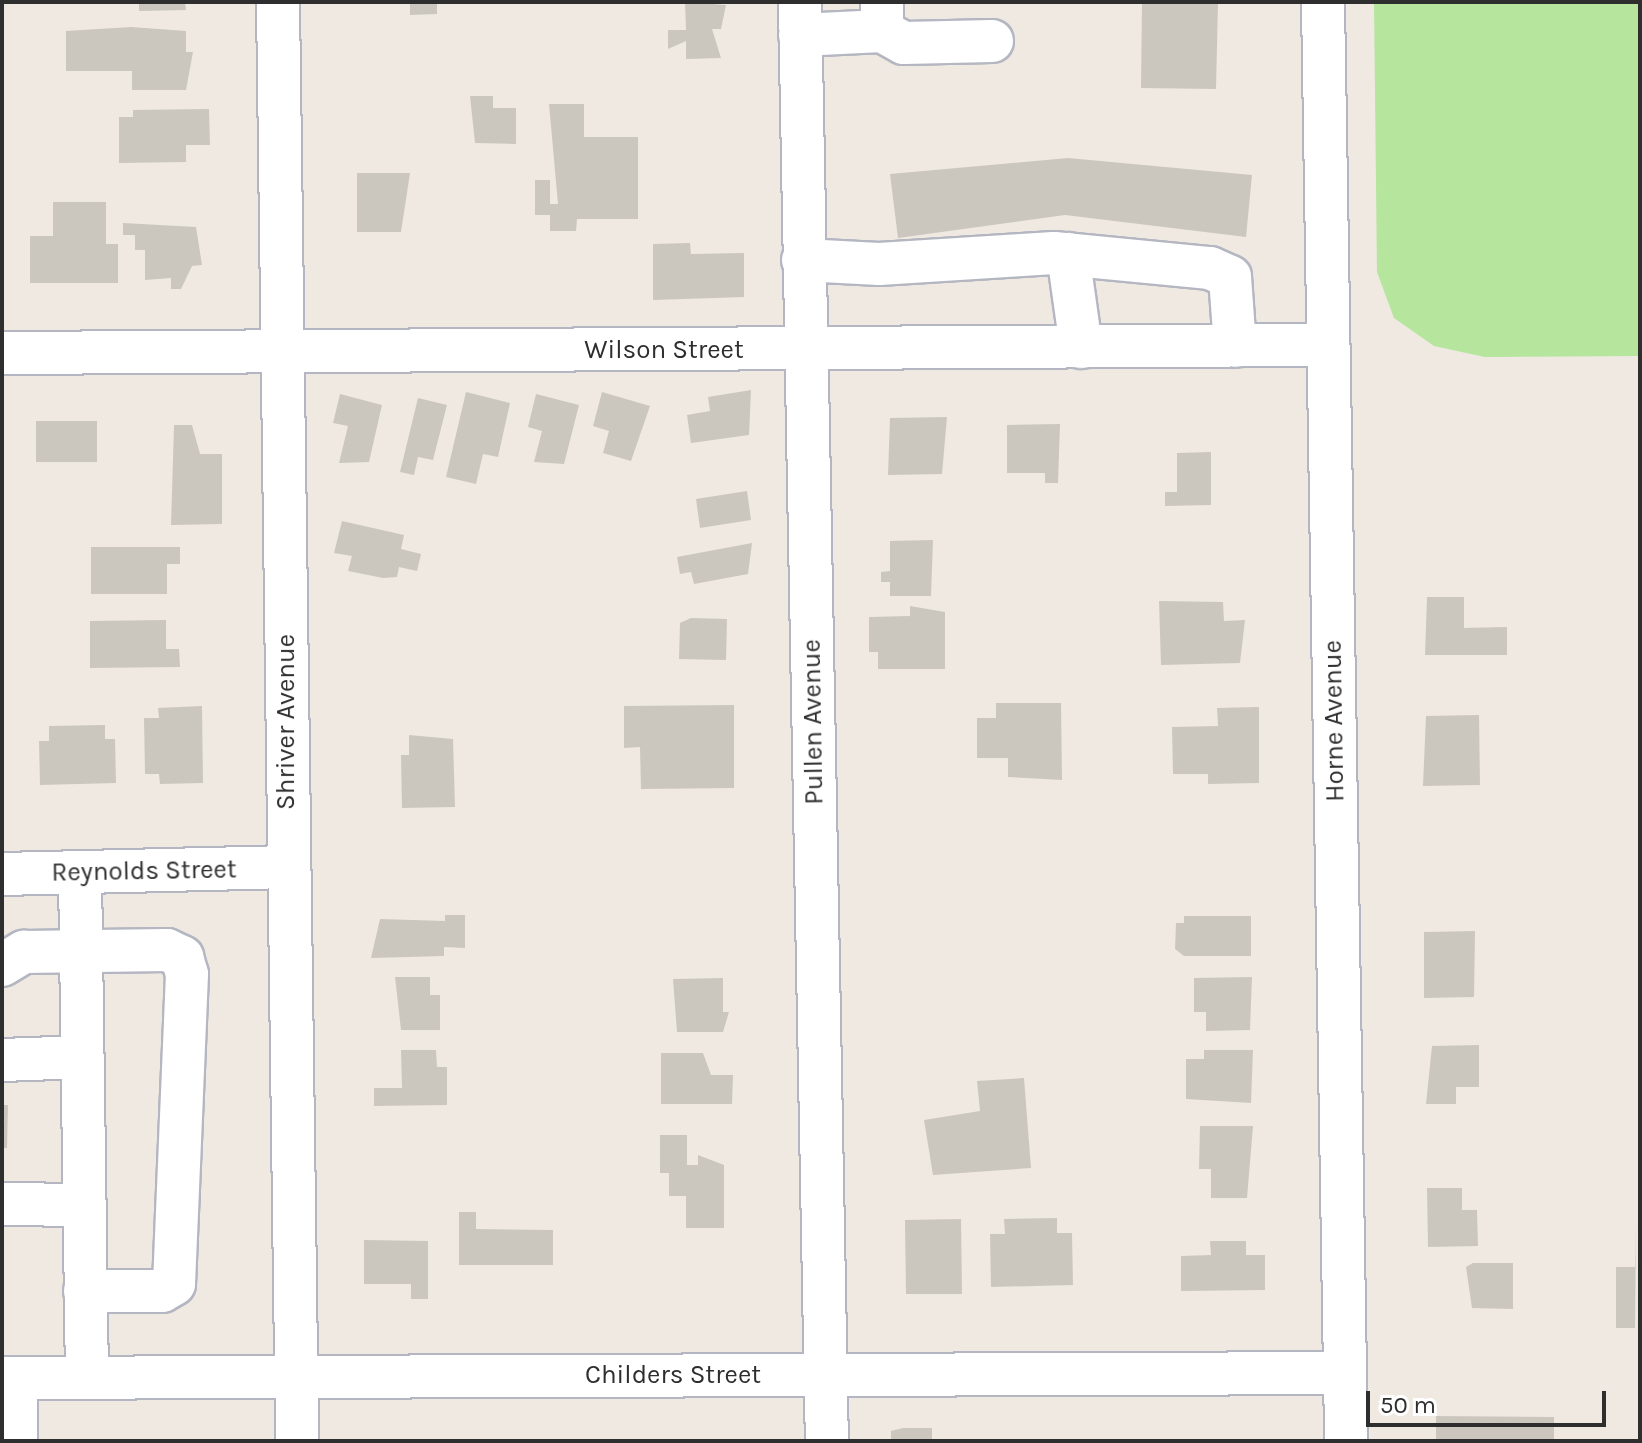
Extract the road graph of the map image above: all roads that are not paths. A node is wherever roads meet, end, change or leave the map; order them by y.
1 (278, 2) edge
2 (1323, 2) edge
3 (882, 17) edge
4 (800, 19) edge
5 (992, 41) dead end
6 (1068, 254) junction
7 (803, 260) junction
8 (1326, 345) junction
9 (1235, 346) junction
10 (1081, 347) junction
11 (804, 349) junction
12 (284, 351) junction
13 (2, 353) edge
14 (286, 867) junction
15 (80, 872) junction
16 (2, 874) edge
17 (82, 950) junction
18 (2, 965) edge
19 (82, 1057) junction
20 (2, 1060) edge
21 (2, 1204) edge
22 (84, 1205) junction
23 (85, 1291) junction
24 (1344, 1373) junction
25 (825, 1375) junction
26 (295, 1377) junction
27 (9, 1378) edge
28 (87, 1378) junction
29 (16, 1441) edge
30 (297, 1441) edge
31 (827, 1441) edge
32 (1346, 1441) edge

1 - 12 street, Shriver Avenue
2 - 8 street, Horne Avenue
3 - 4 street
3 - 5 street
4 - 7 street, Pullen Avenue
6 - 7 street
6 - 9 street
6 - 10 street
7 - 11 street, Pullen Avenue
8 - 9 street, Wilson Street
8 - 24 street, Horne Avenue
9 - 10 street, Wilson Street
10 - 11 street, Wilson Street
11 - 12 street, Wilson Street
11 - 25 street, Pullen Avenue
12 - 13 street, Wilson Street
12 - 14 street, Shriver Avenue
14 - 15 street, Reynolds Street
14 - 26 street, Shriver Avenue
15 - 16 street, Reynolds Street
15 - 17 street
17 - 18 street
17 - 19 street
17 - 23 street
19 - 20 street
19 - 22 street
21 - 22 street
22 - 23 street
23 - 28 street
24 - 25 street, Childers Street
24 - 32 street, Horne Avenue
25 - 26 street, Childers Street
25 - 31 street, Pullen Avenue
26 - 28 street, Childers Street
26 - 30 street, Shriver Avenue
27 - 28 street, Childers Street
27 - 29 street

